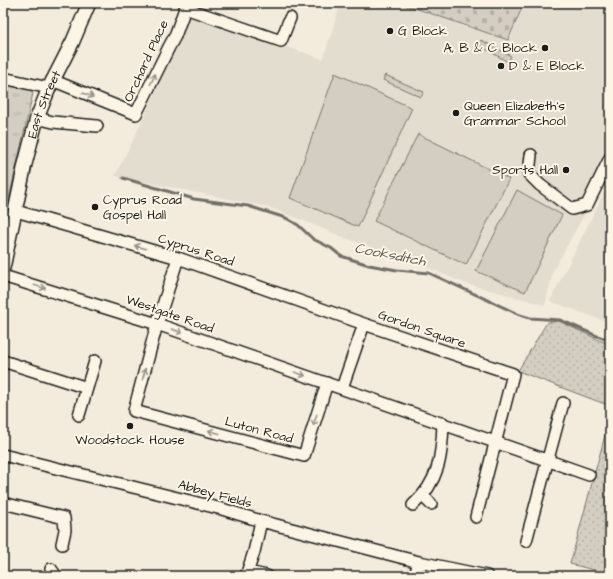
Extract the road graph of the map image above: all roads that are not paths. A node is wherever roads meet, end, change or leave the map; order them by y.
1 (89, 3) edge
2 (191, 6) edge
3 (290, 18) dead end
4 (3, 78) edge
5 (50, 84) junction
6 (37, 118) junction
7 (97, 126) dead end
8 (531, 155) dead end
9 (610, 158) edge
10 (16, 211) junction
11 (178, 258) junction
12 (3, 268) edge
13 (3, 276) edge
14 (157, 324) junction
15 (364, 324) junction
16 (3, 361) edge
17 (95, 361) dead end
18 (327, 383) junction
19 (87, 388) junction
20 (342, 388) junction
21 (563, 403) dead end
22 (79, 415) dead end
23 (444, 423) junction
24 (495, 442) junction
25 (3, 455) edge
26 (548, 461) junction
27 (589, 475) dead end
28 (423, 496) junction
29 (3, 503) edge
30 (431, 504) dead end
31 (413, 505) dead end
32 (476, 517) dead end
33 (261, 521) junction
34 (526, 541) dead end
35 (62, 544) dead end
36 (419, 562) junction
37 (247, 574) edge
38 (266, 576) edge
39 (415, 576) edge
40 (487, 576) edge

1 - 5 main road, East Street
2 - 3 street
5 -> 2 street, Orchard Place
4 - 5 street
5 - 6 main road, East Street
6 - 7 street
6 - 10 main road, East Street
8 - 9 street
11 -> 10 street, Cyprus Road
10 - 12 main road, East Street
11 - 14 street
11 - 15 street, Cyprus Road
13 -> 14 street, Westgate Road
14 -> 18 street, Westgate Road
18 -> 14 street, Luton Road
15 - 20 street, Gordon Square
15 - 24 street, Gordon Square
16 - 19 street
17 - 19 street
18 - 20 street
19 - 22 street
20 - 23 street
21 - 26 street
23 - 24 street
23 - 28 street
24 - 26 street
24 - 32 street
25 - 33 street, Abbey Fields
26 - 27 street
26 - 34 street
28 - 30 street
28 - 31 street
29 - 35 street
33 - 36 street, Abbey Fields
33 - 37 street
36 - 39 street
36 - 40 street, Abbey Fields
37 - 38 street

